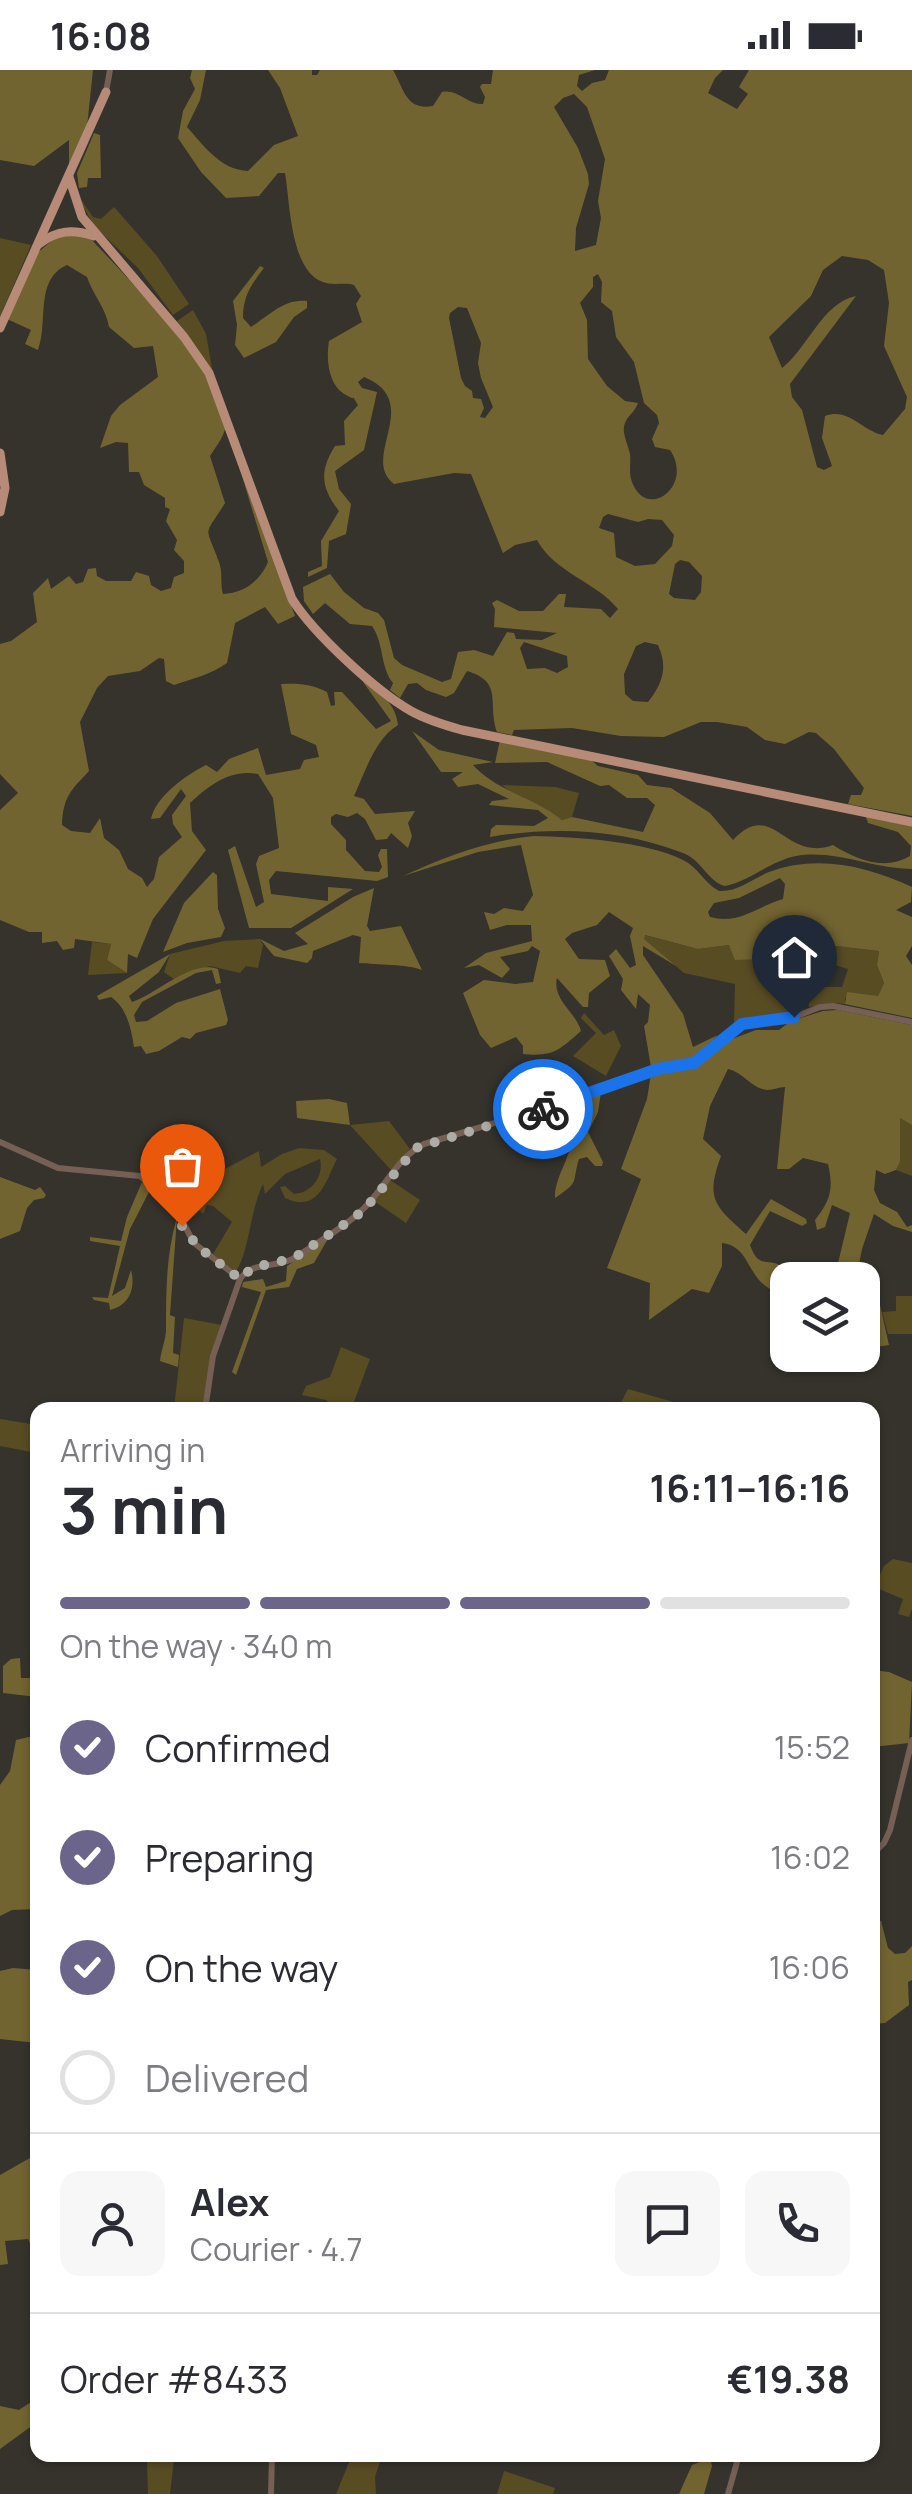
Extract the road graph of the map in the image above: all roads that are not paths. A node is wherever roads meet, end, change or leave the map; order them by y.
1 (110, 70) edge
2 (106, 92) joint
3 (70, 178) junction
4 (63, 211) junction
5 (82, 217) junction
6 (71, 231) junction
7 (97, 237) junction
8 (36, 246) junction
9 (0, 328) edge
10 (0, 452) edge
11 (0, 512) edge
12 (912, 822) edge
13 (912, 1022) edge
14 (0, 1142) edge
15 (240, 1279) junction
16 (206, 1402) edge
17 (912, 1740) edge
18 (880, 1847) edge
19 (272, 2462) edge
20 (737, 2462) edge
21 (270, 2494) edge
22 (728, 2494) edge

1 - 2 street
2 - 3 main road
3 - 4 main road
3 - 5 main road
4 - 5 main road
4 - 6 main road
4 - 8 main road
5 - 7 main road
6 - 7 main road
6 - 8 main road
7 - 12 main road
8 - 9 main road
10 - 11 main road
13 - 15 street
14 - 15 street
15 - 16 street
17 - 18 street
19 - 21 street
20 - 22 street

